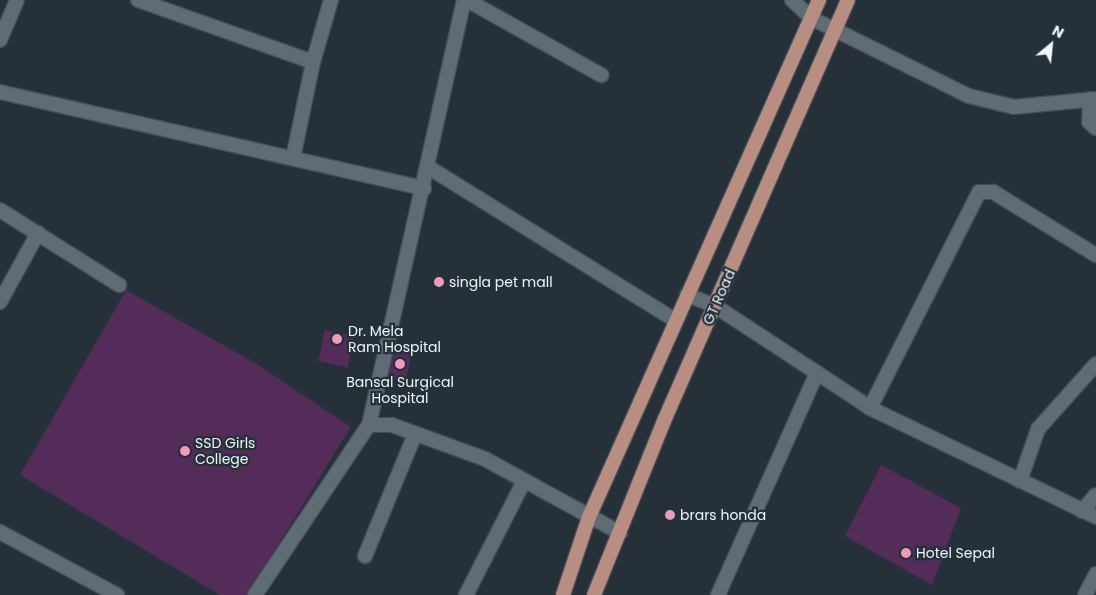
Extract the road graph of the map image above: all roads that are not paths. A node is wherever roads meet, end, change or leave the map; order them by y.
1 (17, 0) edge
2 (138, 0) edge
3 (331, 0) edge
4 (465, 0) edge
5 (792, 0) edge
6 (819, 0) edge
7 (848, 0) edge
8 (811, 18) junction
9 (835, 30) junction
10 (0, 40) edge
11 (312, 62) junction
12 (601, 75) dead end
13 (0, 92) edge
14 (1093, 99) edge
15 (1096, 128) edge
16 (293, 158) junction
17 (428, 167) junction
18 (424, 188) junction
19 (0, 210) edge
20 (38, 233) junction
21 (1096, 255) edge
22 (119, 285) dead end
23 (687, 296) junction
24 (0, 302) edge
25 (715, 306) junction
26 (676, 321) junction
27 (1096, 364) edge
28 (817, 373) junction
29 (870, 408) junction
30 (369, 425) junction
31 (415, 434) junction
32 (524, 481) junction
33 (1020, 481) junction
34 (1096, 494) edge
35 (1082, 511) junction
36 (589, 517) junction
37 (1096, 517) edge
38 (0, 532) edge
39 (620, 532) junction
40 (365, 556) dead end
41 (1096, 574) edge
42 (117, 595) edge
43 (255, 595) edge
44 (466, 595) edge
45 (563, 595) edge
46 (594, 595) edge
47 (718, 595) edge
48 (1085, 595) edge

1 - 10 street
2 - 11 street
3 - 11 street
4 - 12 street
4 - 17 street
5 - 8 street
6 - 8 main road
7 - 9 main road, GT Road
8 - 9 street
8 - 23 main road
9 - 14 street
9 - 25 main road, GT Road
11 - 16 street
13 - 16 street
14 - 15 street
16 - 18 street
17 - 18 street
17 - 26 street
18 - 30 street
19 - 20 street
20 - 22 street
20 - 24 street
21 - 29 street
23 - 25 street
23 - 26 main road
25 - 28 street
25 - 39 main road, GT Road
26 - 36 main road
27 - 33 street
28 - 29 street
28 - 47 street
29 - 33 street
30 - 31 street
30 - 43 street
31 - 32 street
31 - 40 street
32 - 36 street
32 - 44 street
33 - 35 street
34 - 35 street
35 - 37 street
36 - 39 street
36 - 45 main road
38 - 42 street
39 - 46 main road, GT Road
41 - 48 street

